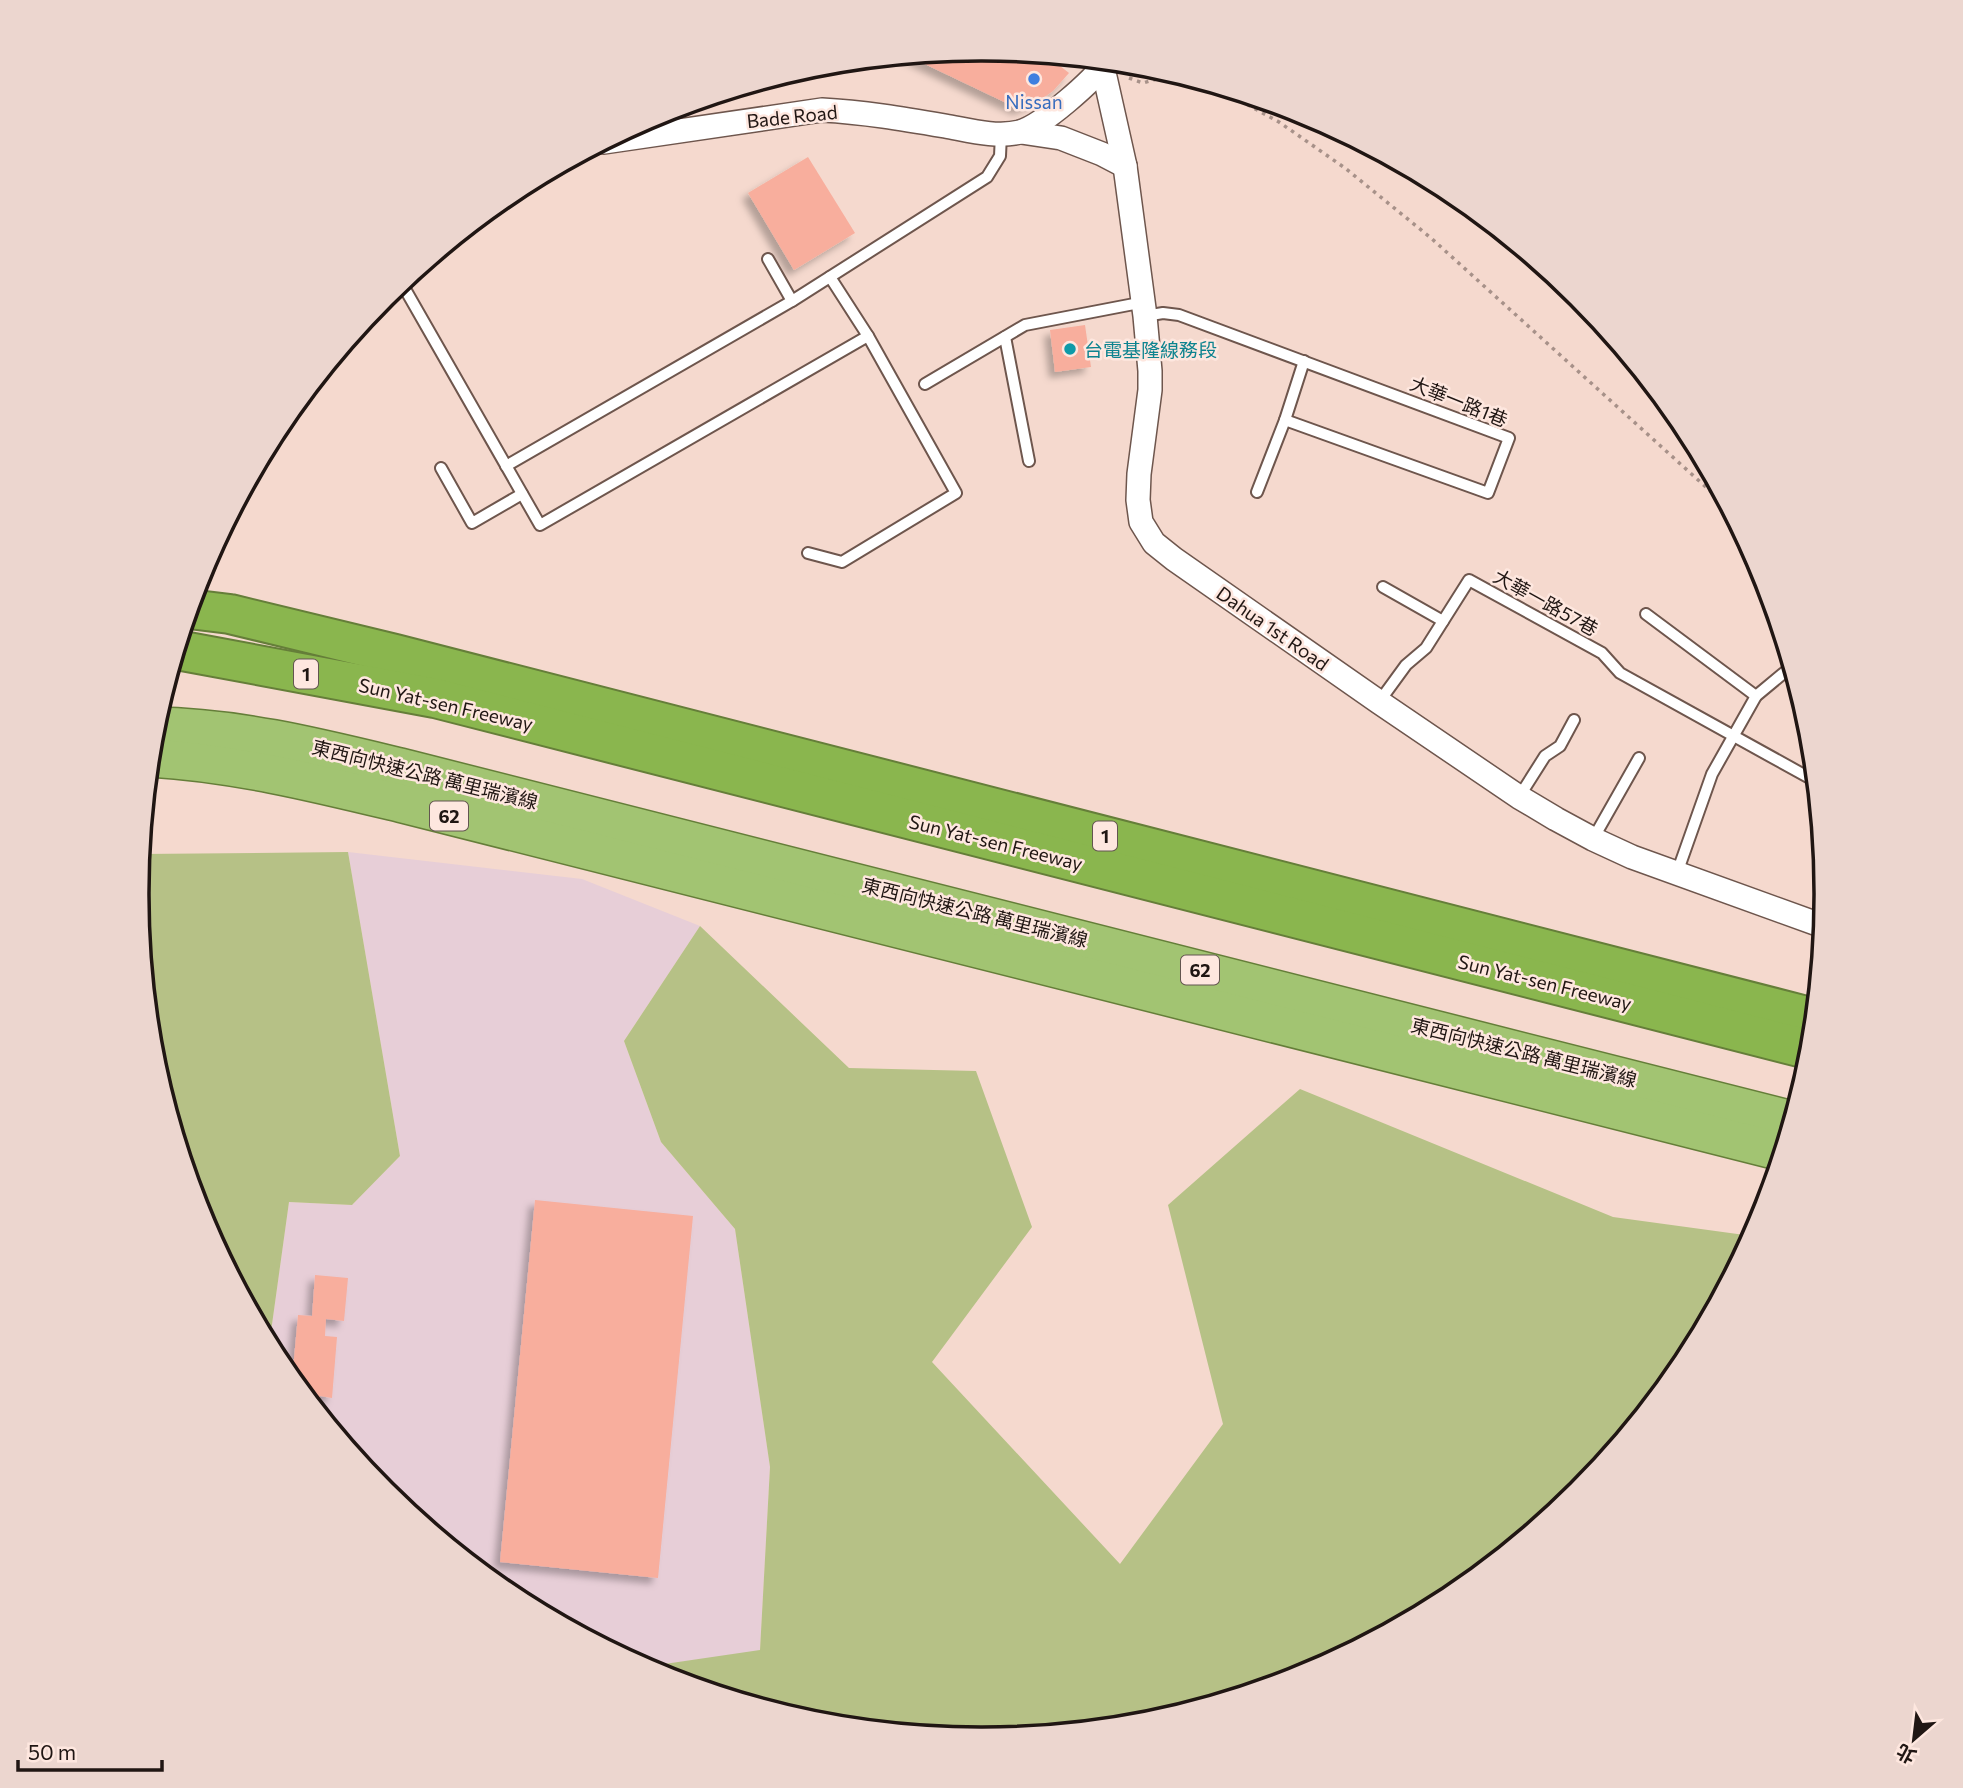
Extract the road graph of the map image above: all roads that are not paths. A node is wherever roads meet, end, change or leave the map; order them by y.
1 (1099, 70) edge
2 (1106, 71) edge
3 (1011, 133) junction
4 (635, 138) edge
5 (1125, 166) junction
6 (768, 259) dead end
7 (830, 277) junction
8 (407, 292) edge
9 (792, 301) junction
10 (1144, 310) junction
11 (869, 336) junction
12 (1005, 337) junction
13 (1304, 361) junction
14 (925, 384) dead end
15 (1284, 420) junction
16 (1029, 461) dead end
17 (506, 466) junction
18 (441, 468) dead end
19 (1257, 492) dead end
20 (522, 494) junction
21 (808, 553) dead end
22 (1383, 587) dead end
23 (206, 592) edge
24 (199, 609) edge
25 (1646, 614) dead end
26 (1443, 621) junction
27 (185, 652) edge
28 (395, 654) junction
29 (180, 668) edge
30 (1784, 673) edge
31 (1756, 696) junction
32 (435, 698) junction
33 (1379, 702) junction
34 (1574, 720) dead end
35 (166, 727) edge
36 (1735, 735) junction
37 (1639, 758) dead end
38 (160, 759) edge
39 (1805, 775) edge
40 (1519, 797) junction
41 (1593, 839) junction
42 (1676, 873) junction
43 (1813, 922) edge
44 (1805, 1015) edge
45 (1800, 1047) edge
46 (1784, 1118) edge
47 (1774, 1150) edge

1 - 3 street
2 - 5 street, Dahua 1st Road
3 - 4 street, Bade Road
3 - 5 street, Bade Road
3 - 7 lane
5 - 10 street, Dahua 1st Road
6 - 9 lane
7 - 9 lane
7 - 11 lane
8 - 17 lane
9 - 17 lane
10 - 12 lane, 大華一路1巷
10 - 13 lane, 大華一路1巷
10 - 33 street, Dahua 1st Road
11 - 20 lane
11 - 21 lane
12 - 14 lane, 大華一路1巷
12 - 16 lane
13 - 15 lane
13 - 15 lane, 大華一路1巷
15 - 19 lane
17 - 20 lane
18 - 20 lane
22 - 26 lane
23 - 28 highway
24 - 28 highway, Sun Yat-sen Freeway / 1
25 - 31 lane
26 - 33 lane, 大華一路57巷
26 - 36 lane, 大華一路57巷
27 - 32 highway, Sun Yat-sen Freeway / 1
28 - 44 highway, Sun Yat-sen Freeway / 1
29 - 32 highway
30 - 31 lane
31 - 36 lane
32 - 45 highway, Sun Yat-sen Freeway / 1
33 - 40 street, Dahua 1st Road
34 - 40 lane
35 - 46 highway, 東西向快速公路 萬里瑞濱線 / 62
36 - 39 lane
36 - 42 lane
37 - 41 lane
38 - 47 highway, 東西向快速公路 萬里瑞濱線 / 62
40 - 41 street, Dahua 1st Road
41 - 42 street, Dahua 1st Road
42 - 43 street, Dahua 1st Road

